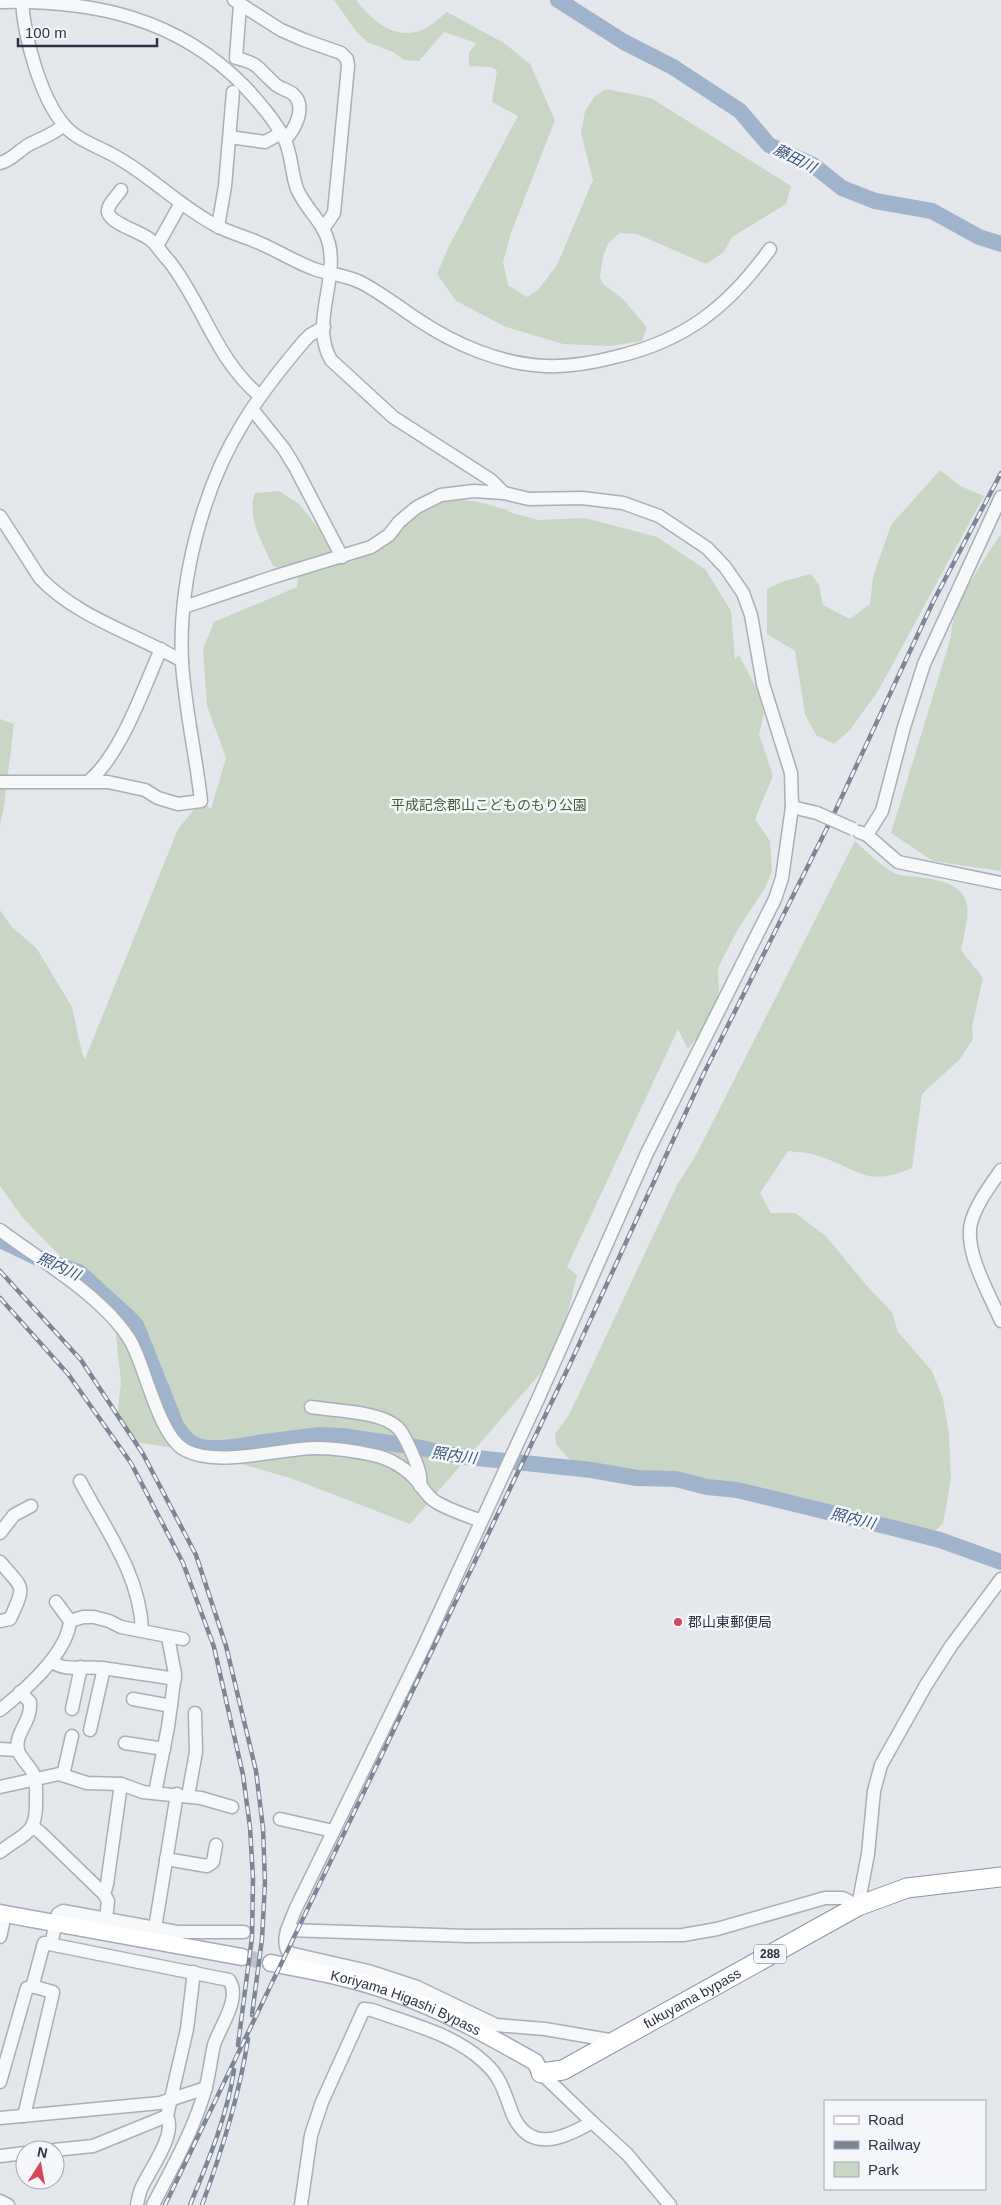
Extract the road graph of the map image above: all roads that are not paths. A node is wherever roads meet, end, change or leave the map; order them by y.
1 (22, 1) edge
2 (62, 1) edge
3 (0, 2) edge
4 (237, 2) edge
5 (233, 92) dead end
6 (64, 125) junction
7 (230, 137) junction
8 (283, 137) junction
9 (0, 163) edge
10 (121, 190) dead end
11 (181, 204) junction
12 (218, 227) junction
13 (323, 229) junction
14 (156, 246) junction
15 (770, 249) dead end
16 (330, 273) junction
17 (324, 328) junction
18 (260, 396) junction
19 (252, 410) junction
20 (504, 493) junction
21 (1001, 497) edge
22 (0, 516) edge
23 (342, 557) junction
24 (184, 607) junction
25 (161, 649) junction
26 (182, 661) junction
27 (89, 781) junction
28 (0, 782) edge
29 (792, 807) junction
30 (867, 835) junction
31 (1001, 883) edge
32 (1001, 1170) edge
33 (0, 1230) edge
34 (1001, 1321) edge
35 (311, 1407) dead end
36 (80, 1481) dead end
37 (420, 1486) junction
38 (31, 1506) dead end
39 (481, 1521) junction
40 (0, 1533) edge
41 (0, 1562) edge
42 (1001, 1579) edge
43 (56, 1602) dead end
44 (0, 1621) edge
45 (70, 1621) junction
46 (142, 1630) junction
47 (168, 1637) junction
48 (183, 1639) dead end
49 (51, 1661) junction
50 (81, 1668) junction
51 (104, 1668) junction
52 (174, 1679) junction
53 (20, 1692) junction
54 (134, 1699) dead end
55 (171, 1706) junction
56 (72, 1709) dead end
57 (0, 1710) edge
58 (195, 1713) dead end
59 (90, 1730) dead end
60 (72, 1736) dead end
61 (125, 1743) dead end
62 (0, 1749) edge
63 (164, 1749) junction
64 (18, 1750) junction
65 (63, 1775) junction
66 (35, 1780) junction
67 (121, 1784) junction
68 (0, 1787) edge
69 (155, 1792) junction
70 (182, 1795) junction
71 (232, 1807) dead end
72 (280, 1819) dead end
73 (33, 1827) junction
74 (334, 1831) junction
75 (216, 1845) dead end
76 (0, 1852) edge
77 (166, 1859) junction
78 (1001, 1877) edge
79 (104, 1894) junction
80 (858, 1906) junction
81 (106, 1919) junction
82 (1, 1924) edge
83 (155, 1928) junction
84 (287, 1930) junction
85 (244, 1932) dead end
86 (53, 1934) junction
87 (240, 1962) tunnel mouth
88 (269, 1968) tunnel mouth
89 (194, 1972) junction
90 (34, 1986) junction
91 (614, 2041) junction
92 (534, 2068) junction
93 (0, 2082) edge
94 (206, 2088) junction
95 (170, 2101) junction
96 (24, 2116) junction
97 (167, 2116) junction
98 (0, 2118) edge
99 (592, 2122) junction
100 (65, 2149) edge
101 (15, 2154) edge
102 (0, 2156) edge
103 (0, 2201) edge
104 (8, 2205) edge
105 (137, 2205) edge
106 (153, 2205) edge
107 (301, 2205) edge
108 (670, 2205) edge

1 - 2 street
1 - 3 street
1 - 6 street
2 - 8 street
4 - 8 street
4 - 13 street
5 - 7 street
6 - 9 street
6 - 11 street
7 - 8 street
7 - 12 street
8 - 13 street
10 - 14 street
11 - 12 street
11 - 14 street
12 - 16 street
13 - 16 street
14 - 18 street
15 - 16 street
16 - 17 street
17 - 18 street
17 - 20 street
18 - 19 street
19 - 23 street
19 - 24 street
20 - 23 street
20 - 29 street
21 - 30 street
22 - 25 street
23 - 24 street
24 - 26 street
25 - 26 street
25 - 27 street
26 - 27 street
27 - 28 street
29 - 30 street, bridge
29 - 39 street
30 - 31 street
32 - 34 street
33 - 37 street
35 - 37 street
36 - 46 street
37 - 39 street
38 - 40 street
39 - 74 street
41 - 44 street
42 - 80 street
43 - 45 street
45 - 46 street
45 - 49 street
46 - 47 street
47 - 48 street
47 - 52 street
49 - 50 street
49 - 53 street
50 - 51 street
50 - 56 street
51 - 52 street
51 - 59 street
52 - 55 street
53 - 57 street
53 - 64 street
54 - 55 street
55 - 63 street
58 - 70 street
60 - 65 street
61 - 63 street
62 - 64 street
63 - 69 street
64 - 66 street
65 - 66 street
65 - 67 street
66 - 68 street
66 - 73 street
67 - 69 street
67 - 79 street
69 - 70 street
70 - 71 street
70 - 77 street
72 - 74 street
73 - 76 street
73 - 79 street
74 - 84 street
75 - 77 street
77 - 83 street
78 - 80 highway, fukuyama bypass / 288
79 - 81 street
80 - 84 street
80 - 91 highway, fukuyama bypass / 288
81 - 83 street
81 - 86 street
82 - 86 main road
83 - 85 street
84 - 91 street
86 - 87 main road
86 - 89 street
86 - 90 street
88 - 92 main road, Koriyama Higashi Bypass
89 - 94 street
89 - 95 street
90 - 93 street
90 - 96 street
91 - 92 highway, fukuyama bypass / 288
92 - 99 street
94 - 95 street
94 - 106 street
95 - 96 street
95 - 97 street
96 - 98 street
97 - 100 street
97 - 105 street
99 - 107 street
99 - 108 street
101 - 102 street
103 - 104 street

